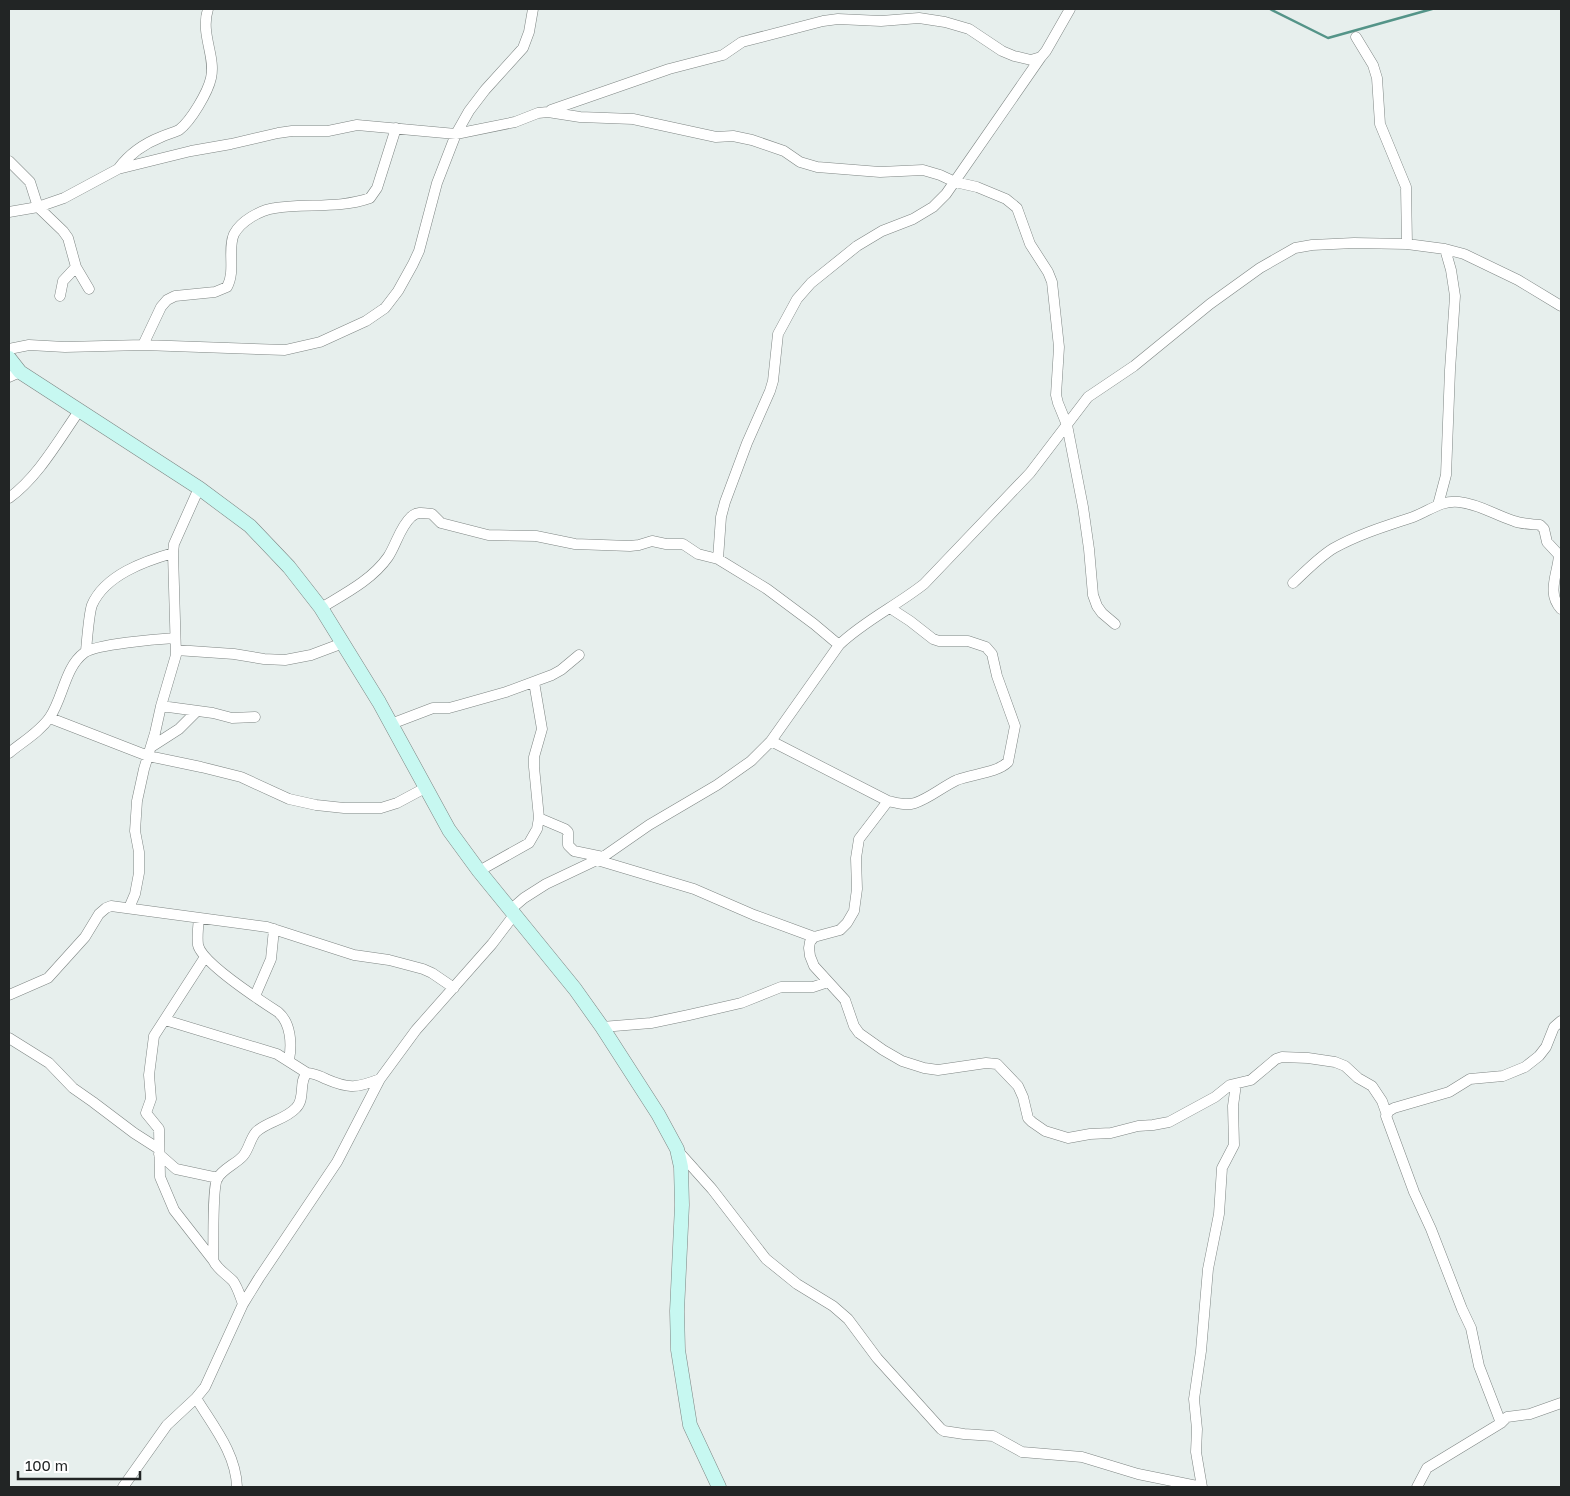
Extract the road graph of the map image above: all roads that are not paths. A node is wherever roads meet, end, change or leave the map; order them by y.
1 (208, 9) edge
2 (533, 9) edge
3 (1070, 9) edge
4 (1356, 37) dead end
5 (1041, 57) junction
6 (548, 112) junction
7 (396, 128) junction
8 (456, 134) junction
9 (9, 161) edge
10 (118, 169) junction
11 (955, 182) junction
12 (38, 207) junction
13 (9, 212) edge
14 (1407, 244) junction
15 (1445, 249) junction
16 (76, 266) junction
17 (89, 289) dead end
18 (60, 296) dead end
19 (1561, 306) edge
20 (143, 345) junction
21 (9, 349) edge
22 (9, 358) edge
23 (15, 374) edge
24 (79, 411) junction
25 (1067, 425) junction
26 (199, 488) junction
27 (9, 498) edge
28 (1438, 505) junction
29 (173, 552) junction
30 (718, 559) junction
31 (1294, 583) dead end
32 (321, 608) junction
33 (890, 608) junction
34 (1561, 609) edge
35 (1115, 624) dead end
36 (176, 638) junction
37 (343, 643) junction
38 (840, 645) junction
39 (176, 650) junction
40 (86, 651) junction
41 (578, 655) dead end
42 (534, 682) junction
43 (161, 706) junction
44 (197, 711) junction
45 (255, 717) dead end
46 (50, 718) junction
47 (391, 724) junction
48 (771, 741) junction
49 (150, 752) junction
50 (9, 753) edge
51 (425, 788) junction
52 (888, 801) junction
53 (540, 818) junction
54 (600, 859) junction
55 (478, 871) junction
56 (129, 908) junction
57 (512, 913) junction
58 (199, 918) junction
59 (274, 929) junction
60 (814, 937) junction
61 (205, 957) junction
62 (828, 982) junction
63 (454, 988) junction
64 (9, 995) edge
65 (255, 996) junction
66 (165, 1020) junction
67 (1561, 1021) edge
68 (602, 1028) junction
69 (9, 1038) edge
70 (289, 1060) junction
71 (307, 1073) junction
72 (380, 1079) junction
73 (1236, 1084) junction
74 (1386, 1115) junction
75 (676, 1149) junction
76 (159, 1151) junction
77 (218, 1178) junction
78 (213, 1260) junction
79 (243, 1304) junction
80 (196, 1398) junction
81 (1561, 1403) edge
82 (1500, 1423) junction
83 (124, 1487) edge
84 (236, 1487) edge
85 (719, 1487) edge
86 (1202, 1487) edge
87 (1417, 1487) edge

1 - 10 street
2 - 8 street
3 - 5 street
4 - 14 street
5 - 6 street
5 - 11 street
6 - 8 street
6 - 11 street
7 - 8 street
7 - 10 street
7 - 20 street
8 - 20 street
9 - 12 street
10 - 12 street
11 - 25 street
11 - 30 street
12 - 13 street
12 - 16 street
14 - 15 street
14 - 25 street
15 - 19 street
15 - 28 street
16 - 17 street
16 - 18 street
20 - 21 street
22 - 23 street
23 - 24 street
24 - 26 street
24 - 27 street
25 - 33 street
25 - 35 street
26 - 29 street
26 - 32 street
28 - 31 street
28 - 34 street
29 - 36 street
29 - 40 street
30 - 32 street
30 - 38 street
32 - 37 street
33 - 38 street
33 - 52 street
36 - 39 street
36 - 40 street
37 - 39 street
37 - 47 street
38 - 48 street
39 - 43 street
40 - 46 street
41 - 42 street
42 - 47 street
42 - 53 street
43 - 44 street
43 - 49 street
44 - 45 street
44 - 49 street
46 - 49 street
46 - 50 street
47 - 51 street
48 - 52 street
48 - 54 street
49 - 51 street
49 - 56 street
51 - 55 street
52 - 60 street
53 - 54 street
53 - 55 street
54 - 57 street
54 - 60 street
55 - 57 street
56 - 58 street
56 - 64 street
57 - 63 street
57 - 68 street
58 - 59 street
58 - 61 street
59 - 63 street
59 - 65 street
60 - 62 street
61 - 65 street
61 - 66 street
62 - 68 street
62 - 73 street
63 - 72 street
65 - 70 street
66 - 70 street
66 - 76 street
67 - 74 street
68 - 75 street
69 - 76 street
70 - 71 street
71 - 72 street
71 - 77 street
72 - 79 street
73 - 74 street
73 - 86 street
74 - 82 street
75 - 85 street
75 - 86 street
76 - 77 street
76 - 78 street
77 - 78 street
78 - 79 street
79 - 80 street
80 - 83 street
80 - 84 street
81 - 82 street
82 - 87 street

